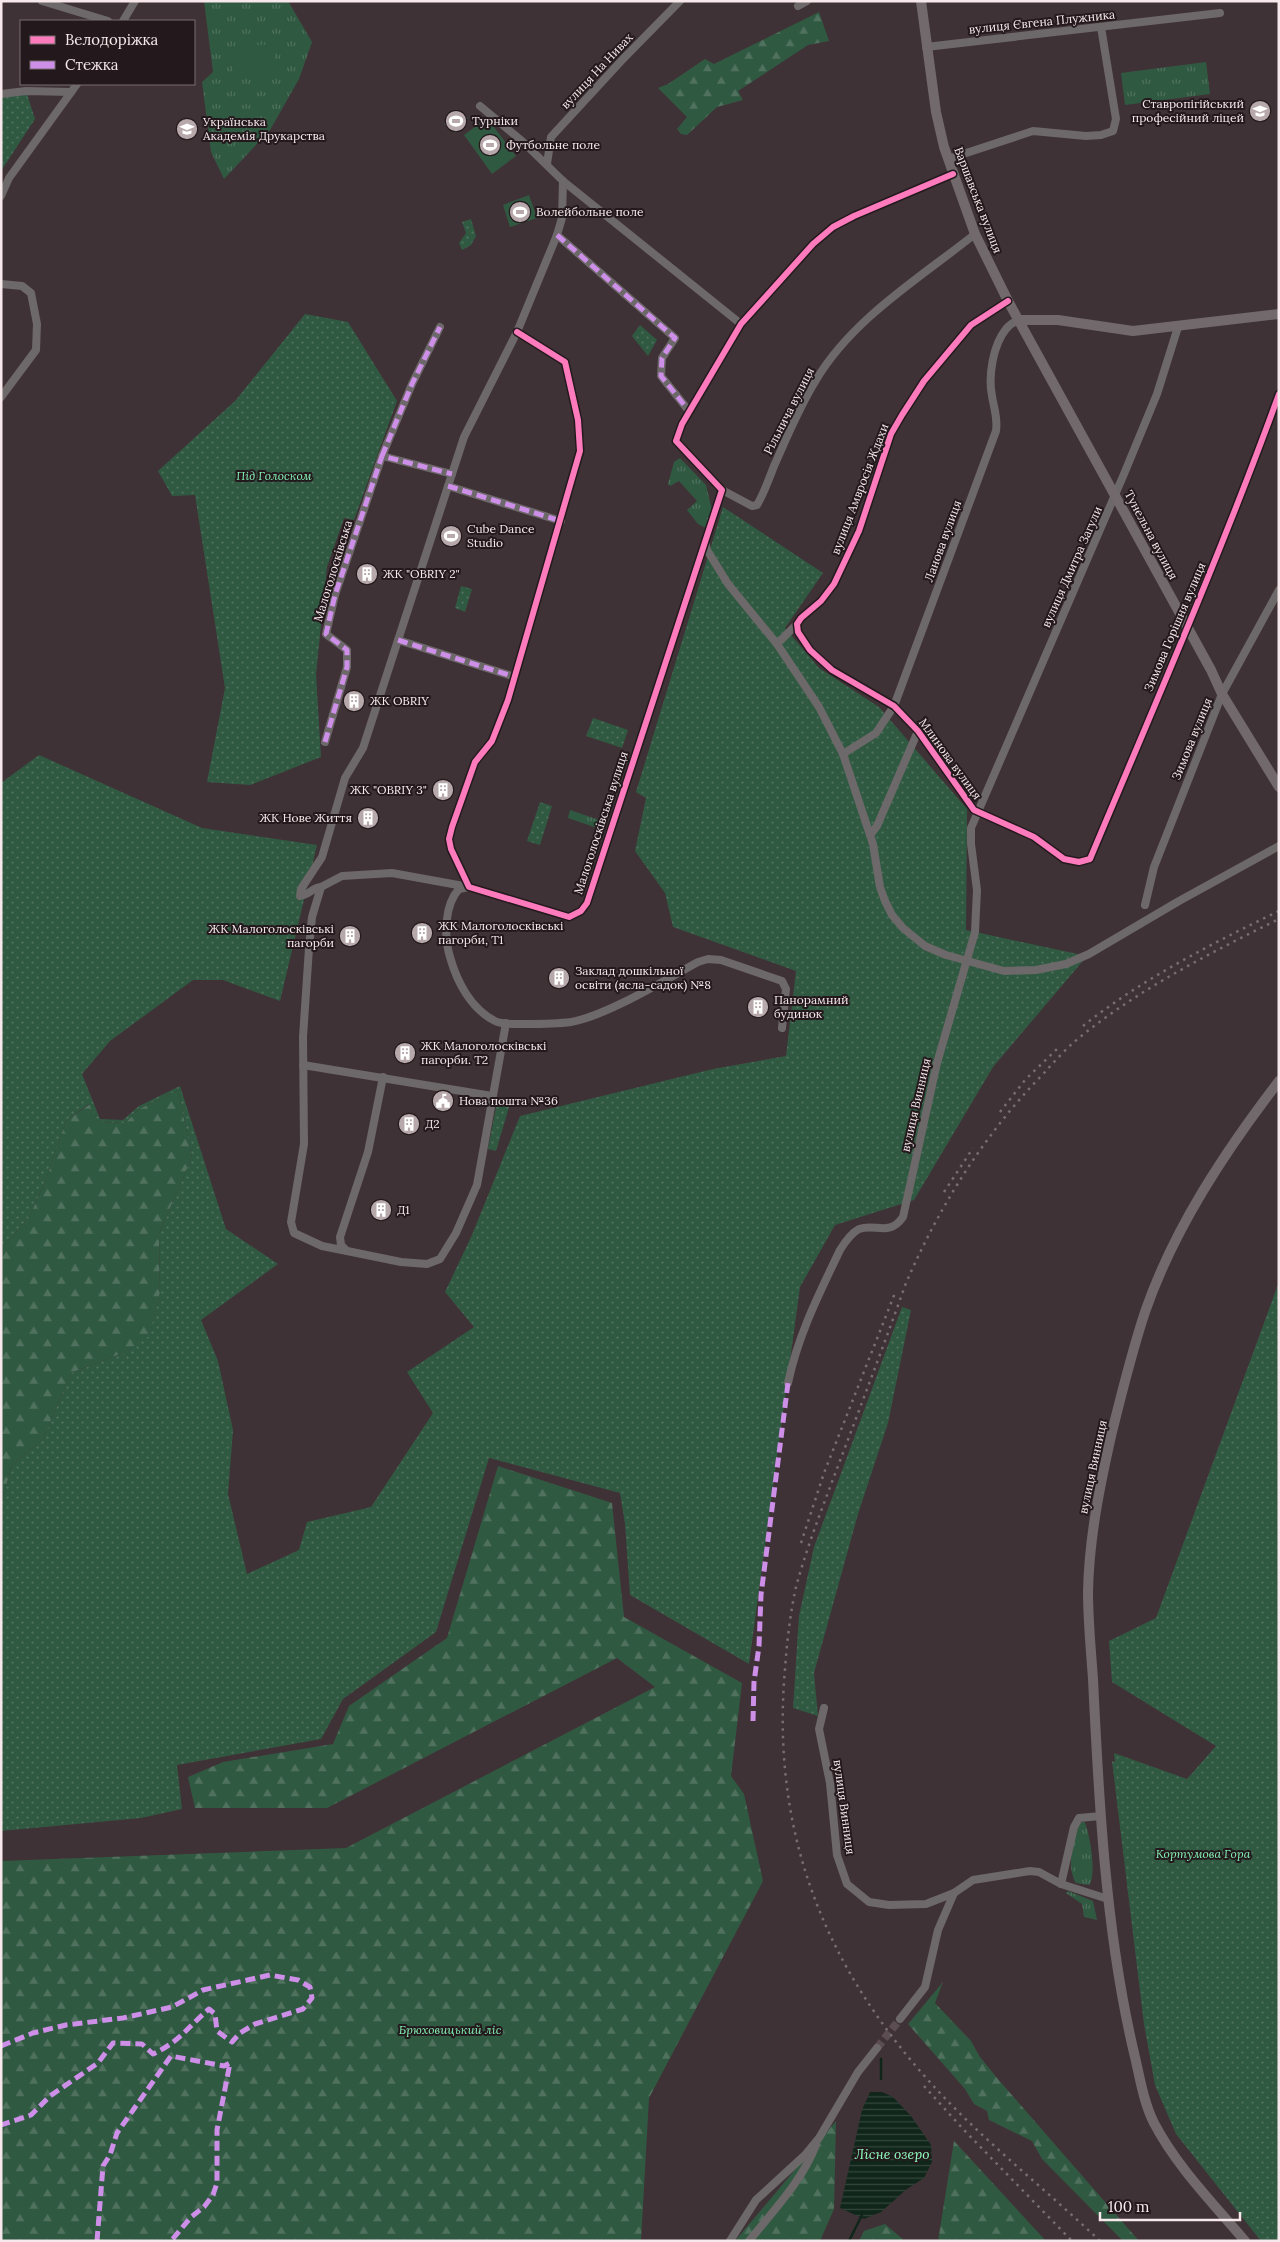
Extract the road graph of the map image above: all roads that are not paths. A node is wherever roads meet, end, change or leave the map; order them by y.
1 (42, 1) edge
2 (136, 1) edge
3 (680, 1) edge
4 (807, 1) edge
5 (921, 1) edge
6 (798, 6) dead end
7 (1220, 13) dead end
8 (105, 20) edge
9 (124, 20) edge
10 (1101, 27) junction
11 (926, 47) junction
12 (76, 85) edge
13 (71, 92) junction
14 (1, 94) edge
15 (480, 106) dead end
16 (948, 159) junction
17 (547, 164) junction
18 (953, 174) junction
19 (563, 181) junction
20 (1, 196) edge
21 (975, 234) junction
22 (557, 235) junction
23 (1, 284) edge
24 (1008, 302) junction
25 (1279, 314) edge
26 (1018, 320) junction
27 (740, 324) junction
28 (440, 327) dead end
29 (1178, 327) junction
30 (517, 332) junction
31 (1279, 394) edge
32 (1, 397) edge
33 (690, 411) junction
34 (382, 456) junction
35 (452, 474) junction
36 (448, 486) junction
37 (722, 490) junction
38 (1115, 495) junction
39 (561, 521) junction
40 (705, 541) junction
41 (1279, 590) edge
42 (797, 624) junction
43 (1188, 627) junction
44 (398, 640) junction
45 (777, 644) junction
46 (515, 677) junction
47 (1222, 694) junction
48 (894, 706) junction
49 (918, 730) junction
50 (325, 742) dead end
51 (843, 754) junction
52 (1279, 787) edge
53 (977, 812) junction
54 (870, 835) junction
55 (1279, 846) edge
56 (1083, 862) joint
57 (321, 887) junction
58 (469, 887) junction
59 (1145, 905) dead end
60 (966, 960) junction
61 (506, 1023) junction
62 (782, 1028) dead end
63 (303, 1065) junction
64 (382, 1077) junction
65 (1279, 1081) edge
66 (492, 1096) junction
67 (347, 1251) junction
68 (788, 1383) dead end
69 (824, 1708) dead end
70 (1101, 1816) junction
71 (1061, 1884) junction
72 (954, 1893) junction
73 (1108, 1899) junction
74 (900, 2019) tunnel mouth
75 (877, 2048) tunnel mouth
76 (819, 2138) junction
77 (730, 2241) edge
78 (749, 2241) edge
79 (1245, 2241) edge

1 - 8 street
2 - 9 street
3 - 17 street, вулиця На Нивах
4 - 6 street
5 - 11 main road, Варшавська вулиця
7 - 10 street, вулиця Євгена Плужника
10 - 11 street, вулиця Євгена Плужника
10 - 16 street
11 - 16 main road, Варшавська вулиця
12 - 13 street
13 - 14 street
13 - 20 street
15 - 17 street
16 - 18 main road, Варшавська вулиця
17 - 19 street
18 - 21 main road, Варшавська вулиця
18 - 27 street
19 - 22 street
19 - 27 street
21 - 24 main road, Варшавська вулиця
21 - 37 street, Рільнича вулиця
22 - 30 street
22 - 33 street
23 - 32 street
24 - 26 main road, Варшавська вулиця
24 - 42 street, вулиця Амвросія Ждахи
25 - 29 main road
26 - 29 main road
26 - 38 main road, Тунельна вулиця
26 - 48 street, Ланова вулиця
27 - 33 street
28 - 34 street, Малоголосківська
29 - 38 street, вулиця Дмитра Загули
30 - 35 street
30 - 39 street
31 - 43 street, Зимова Горішня вулиця
33 - 37 street
34 - 35 street
34 - 50 street, Малоголосківська
35 - 36 street
36 - 39 street
36 - 44 street
37 - 40 street, Малоголосківська вулиця
38 - 43 main road, Тунельна вулиця
38 - 53 street, вулиця Дмитра Загули
39 - 46 street
40 - 45 street
40 - 58 street, Малоголосківська вулиця
41 - 47 street, Зимова вулиця
42 - 45 street, вулиця Амвросія Ждахи
42 - 48 street, Млинова вулиця
43 - 47 main road, Тунельна вулиця
43 - 56 street, Зимова Горішня вулиця
44 - 46 street
44 - 57 street, Малоголосківська вулиця
45 - 51 street
46 - 58 street
47 - 52 main road, Тунельна вулиця
47 - 59 street, Зимова вулиця
48 - 49 street, Млинова вулиця
48 - 51 street, Ланова вулиця
49 - 53 street, Млинова вулиця
49 - 54 street
51 - 54 street
53 - 56 street, Млинова вулиця
53 - 60 street, вулиця Винниця
54 - 60 street
55 - 60 street
57 - 58 street, Малоголосківська вулиця
57 - 63 street
58 - 61 street
60 - 68 street, вулиця Винниця
61 - 62 street
61 - 66 street
63 - 64 street
63 - 67 street
64 - 66 street
64 - 67 street
65 - 70 main road, вулиця Винниця
66 - 67 street
69 - 72 street, вулиця Винниця
70 - 71 street
70 - 73 main road, вулиця Винниця
71 - 72 street, вулиця Винниця
71 - 73 street, вулиця Винниця
72 - 74 street
73 - 79 main road, вулиця Винниця
75 - 76 street
76 - 77 street
76 - 78 street

